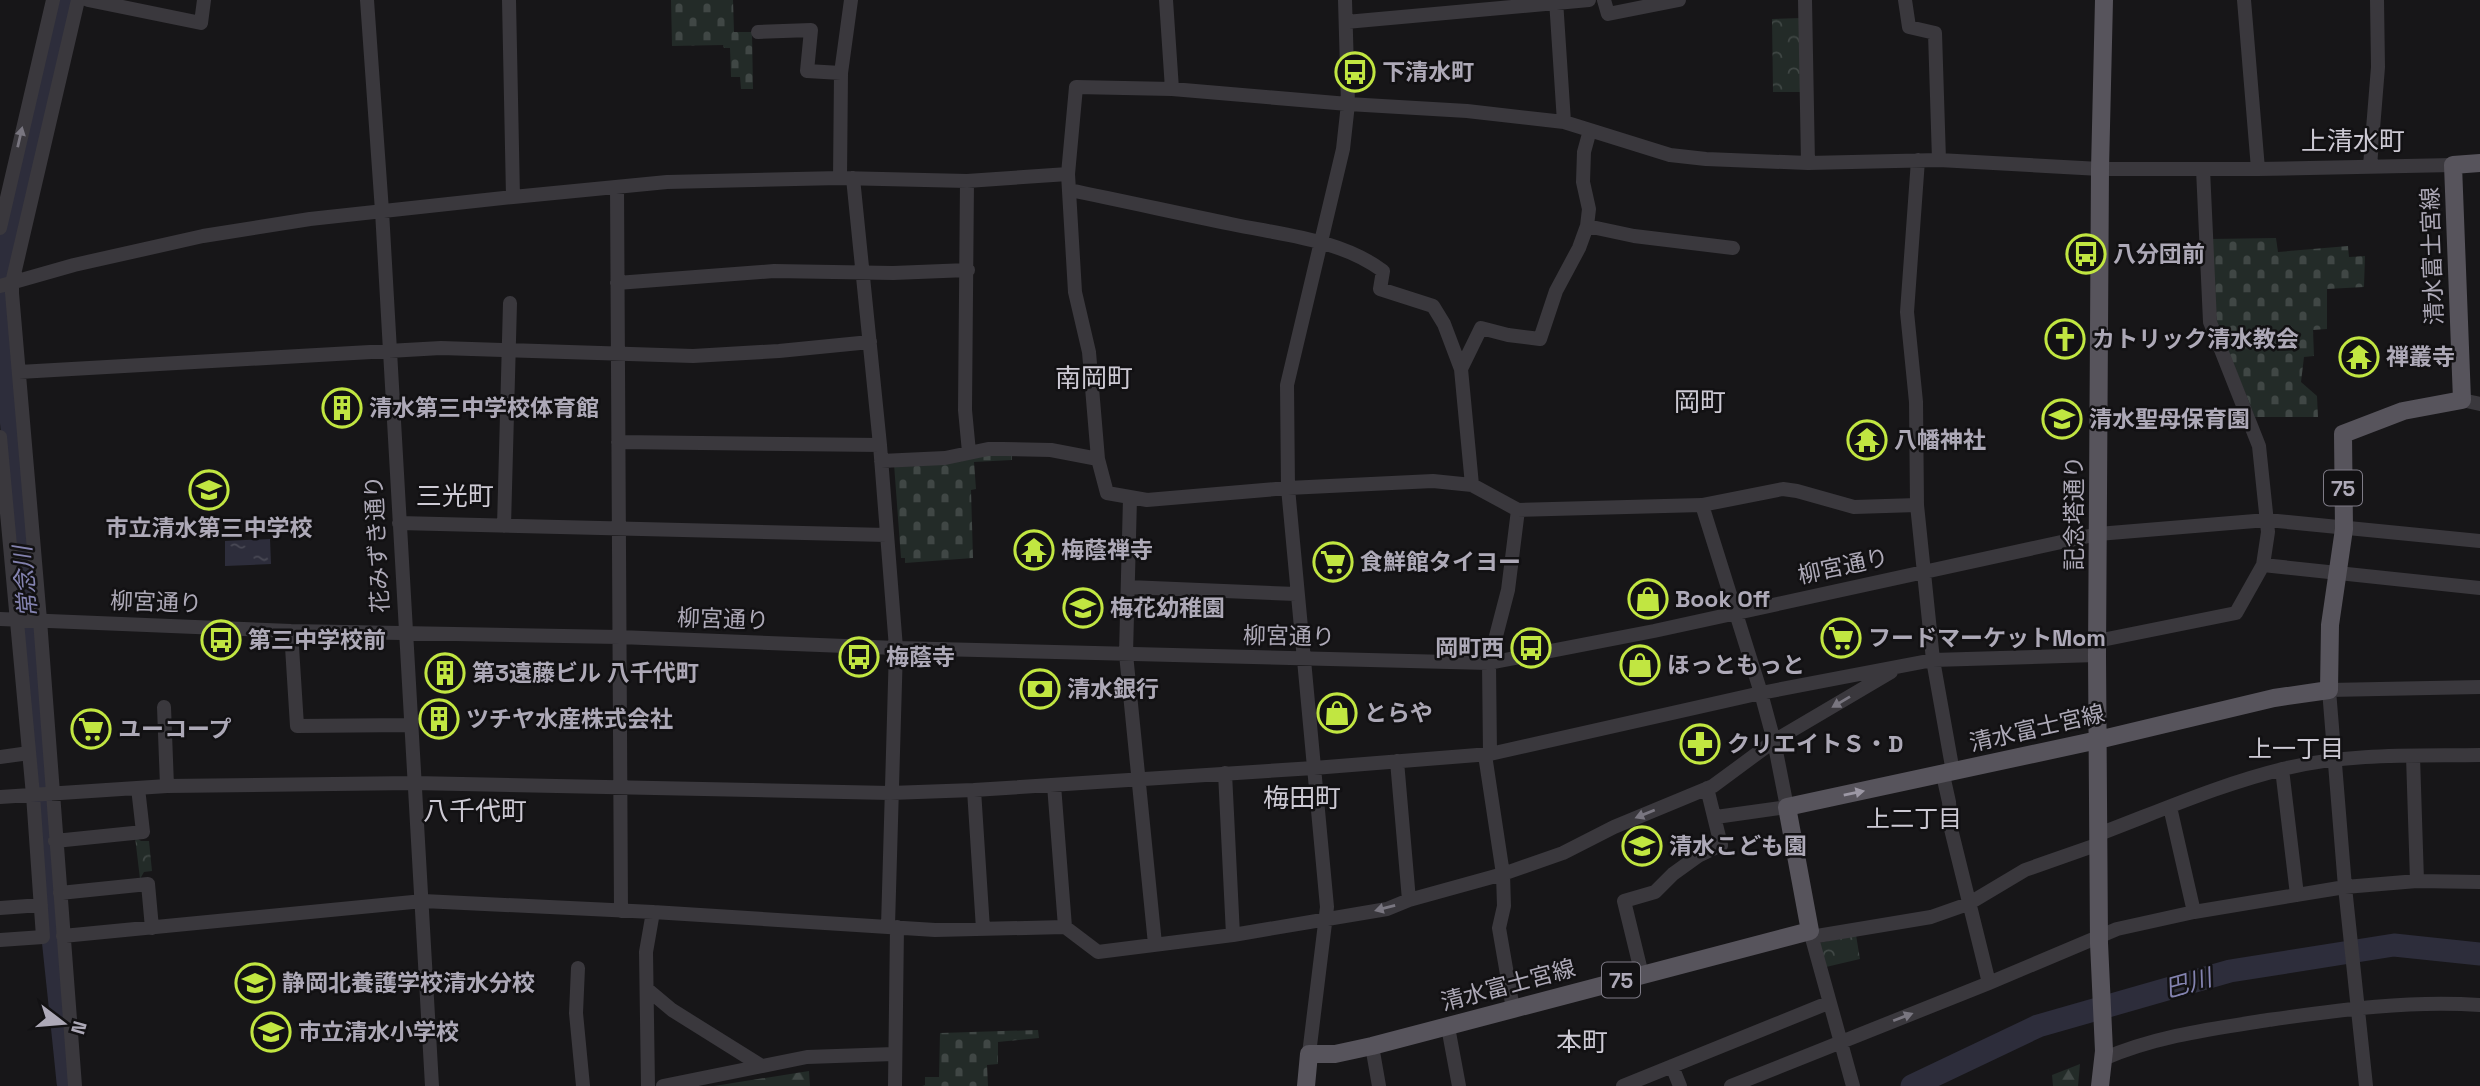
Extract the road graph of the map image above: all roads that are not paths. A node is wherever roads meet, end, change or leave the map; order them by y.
1 (53, 0) edge
2 (78, 0) edge
3 (88, 0) edge
4 (204, 0) edge
5 (367, 0) edge
6 (509, 0) edge
7 (851, 0) edge
8 (1166, 0) edge
9 (1345, 0) edge
10 (1589, 0) edge
11 (1604, 0) edge
12 (1679, 0) edge
13 (1805, 0) edge
14 (1905, 0) edge
15 (2104, 0) edge
16 (2244, 0) edge
17 (2377, 0) edge
18 (1556, 2) edge
19 (1346, 22) junction
20 (758, 32) dead end
21 (841, 73) junction
22 (1172, 89) junction
23 (1348, 104) junction
24 (1564, 122) junction
25 (1590, 130) junction
26 (1917, 160) junction
27 (1939, 160) junction
28 (1808, 163) junction
29 (2480, 163) edge
30 (2453, 165) junction
31 (2370, 166) junction
32 (2100, 169) junction
33 (2203, 169) junction
34 (2258, 169) junction
35 (847, 178) junction
36 (5, 180) edge
37 (967, 181) junction
38 (1069, 182) junction
39 (617, 187) junction
40 (513, 197) junction
41 (382, 211) junction
42 (1587, 226) junction
43 (0, 228) edge
44 (1320, 242) junction
45 (1734, 248) dead end
46 (968, 270) junction
47 (863, 273) junction
48 (617, 283) junction
49 (6, 284) edge
50 (510, 303) dead end
51 (870, 342) junction
52 (508, 351) junction
53 (389, 352) junction
54 (618, 353) junction
55 (1461, 369) junction
56 (19, 372) junction
57 (2462, 400) junction
58 (2480, 404) edge
59 (0, 437) edge
60 (618, 442) junction
61 (880, 445) junction
62 (969, 453) junction
63 (1098, 459) junction
64 (881, 461) junction
65 (1472, 485) junction
66 (1288, 488) junction
67 (1130, 498) junction
68 (1702, 505) junction
69 (1917, 505) junction
70 (1518, 510) junction
71 (2267, 520) junction
72 (4, 522) edge
73 (399, 523) junction
74 (504, 526) junction
75 (619, 528) junction
76 (2344, 529) junction
77 (2098, 534) junction
78 (887, 535) junction
79 (2480, 541) edge
80 (2263, 565) junction
81 (2338, 572) junction
82 (1923, 573) junction
83 (1128, 587) junction
84 (2480, 587) edge
85 (1296, 594) junction
86 (1737, 611) junction
87 (0, 619) edge
88 (18, 620) junction
89 (40, 620) junction
90 (291, 631) junction
91 (405, 632) junction
92 (619, 637) junction
93 (896, 648) junction
94 (2097, 648) junction
95 (1126, 654) junction
96 (1302, 659) junction
97 (1933, 660) junction
98 (1489, 663) junction
99 (1899, 667) junction
100 (2480, 687) edge
101 (2329, 690) junction
102 (1761, 694) junction
103 (164, 707) dead end
104 (410, 725) junction
105 (2098, 740) junction
106 (1774, 741) junction
107 (30, 754) junction
108 (1487, 754) junction
109 (2480, 755) edge
110 (2413, 756) junction
111 (0, 757) edge
112 (2336, 760) junction
113 (1397, 761) junction
114 (1314, 768) junction
115 (2282, 769) junction
116 (1225, 773) junction
117 (1948, 774) junction
118 (1138, 779) junction
119 (414, 783) junction
120 (1054, 785) junction
121 (167, 786) junction
122 (138, 788) junction
123 (621, 788) junction
124 (1707, 789) junction
125 (974, 790) junction
126 (52, 793) junction
127 (890, 793) junction
128 (33, 795) junction
129 (0, 797) edge
130 (1787, 807) junction
131 (2170, 807) junction
132 (1716, 817) junction
133 (2099, 839) junction
134 (55, 841) junction
135 (1503, 874) junction
136 (2417, 881) junction
137 (2480, 883) edge
138 (2346, 890) junction
139 (60, 893) junction
140 (2297, 895) junction
141 (1409, 900) junction
142 (423, 901) junction
143 (1968, 904) junction
144 (41, 905) junction
145 (0, 908) edge
146 (621, 911) junction
147 (653, 912) junction
148 (2194, 912) junction
149 (1326, 920) junction
150 (892, 926) junction
151 (1065, 927) junction
152 (152, 928) junction
153 (982, 929) junction
154 (1810, 934) junction
155 (1233, 935) junction
156 (63, 936) junction
157 (2099, 939) junction
158 (0, 940) edge
159 (1155, 944) junction
160 (578, 968) dead end
161 (1642, 975) junction
162 (1989, 983) junction
163 (647, 989) junction
164 (1828, 1003) junction
165 (2357, 1003) junction
166 (2480, 1005) edge
167 (1513, 1009) junction
168 (1448, 1027) junction
169 (1841, 1044) junction
170 (1371, 1046) junction
171 (894, 1054) junction
172 (1309, 1054) junction
173 (2103, 1055) junction
174 (760, 1065) junction
175 (1672, 1066) junction
176 (75, 1086) edge
177 (432, 1086) edge
178 (583, 1086) edge
179 (648, 1086) edge
180 (663, 1086) edge
181 (895, 1086) edge
182 (1306, 1086) edge
183 (1379, 1086) edge
184 (1459, 1086) edge
185 (1623, 1086) edge
186 (1680, 1086) edge
187 (1731, 1086) edge
188 (1853, 1086) edge
189 (2100, 1086) edge
190 (2366, 1086) edge

36 -> 1 street
2 - 49 street
3 - 4 street
5 - 41 street, 花みずき通り
6 - 40 street
7 - 21 street
8 - 22 street
9 - 19 street
10 - 18 street
11 - 12 street
13 - 28 street
14 - 27 street
15 - 32 main road, 記念塔通り
16 - 34 street
17 - 31 street
18 - 19 street
18 - 24 street
19 - 23 street
20 - 21 street
21 - 35 street
22 - 23 street
22 - 38 street
23 - 24 street
23 - 44 street
24 - 25 street
25 - 28 street
25 - 42 street
26 - 27 street
26 - 28 street
26 - 69 street
27 - 32 street
29 - 30 main road, 清水富士宮線
30 - 31 street
30 - 57 main road, 清水富士宮線
31 - 34 street
32 - 33 street
32 - 77 main road, 記念塔通り
33 - 34 street
33 - 71 street
35 - 37 street
35 - 39 street
35 - 47 street
36 - 43 street
37 - 38 street
37 - 46 street
38 - 44 street
38 - 63 street
39 - 40 street
39 - 48 street
40 - 41 street
41 - 49 street
41 - 53 street, 花みずき通り
42 - 45 street
42 - 55 street
44 - 55 street
44 - 66 street
46 - 47 street
46 - 62 street
47 - 48 street
47 - 51 street
48 - 54 street
49 - 56 street
50 - 52 street
51 - 54 street
51 - 61 street
52 - 53 street
52 - 54 street
52 - 74 street
53 - 56 street
53 - 73 street, 花みずき通り
54 - 60 street
55 - 65 street
56 - 89 street
57 - 58 street
57 - 76 main road, 75
59 - 72 street
60 - 61 street
60 - 75 street
61 - 64 street
62 - 63 street
62 - 64 street
63 - 67 street
64 - 78 street
65 - 66 street
65 - 70 street
66 - 67 street
66 - 85 street
67 - 83 street
68 - 69 street
68 - 70 street
68 - 86 street
69 - 82 street
70 - 98 street
71 - 76 street, 柳宮通り
71 - 77 street, 柳宮通り
71 - 80 street
72 - 88 street
73 - 74 street
73 - 91 street, 花みずき通り
74 - 75 street
75 - 78 street
75 - 92 street
76 - 79 street, 柳宮通り
76 - 81 main road, 75
77 - 82 street, 柳宮通り
77 - 94 main road, 記念塔通り
78 - 93 street
80 - 81 street
80 - 94 street
81 - 84 street
81 - 101 main road, 75
82 - 86 street, 柳宮通り
82 - 97 street
83 - 85 street
83 - 95 street
85 - 96 street
86 - 98 street, 柳宮通り
86 - 102 street
87 - 88 street
88 - 89 street, 柳宮通り
88 - 107 street
89 - 90 street, 柳宮通り
89 - 126 street
90 - 91 street, 柳宮通り
90 - 104 street
91 - 92 street, 柳宮通り
91 - 104 street, 花みずき通り
92 - 93 street, 柳宮通り
92 - 123 street
93 - 95 street, 柳宮通り
93 - 127 street
94 - 97 street
94 - 105 main road, 記念塔通り
95 - 96 street, 柳宮通り
95 - 118 street
96 - 98 street, 柳宮通り
96 - 114 street
97 - 99 street
97 - 117 street
98 - 108 street
99 - 102 street
99 -> 106 street
100 - 101 street
101 - 105 main road, 清水富士宮線
101 - 112 street
102 - 106 street
102 - 108 street
103 - 121 street
104 - 119 street, 花みずき通り
105 - 117 main road, 清水富士宮線
105 - 133 main road, 記念塔通り
106 - 124 street
106 - 130 street
107 - 111 street
107 - 128 street
108 - 113 street
108 - 135 street
109 - 110 street
110 - 112 street
110 - 136 street
112 - 115 street
112 - 138 street
113 - 114 street
113 - 141 street
114 - 116 street
114 - 149 street
115 - 131 street
115 - 140 street
116 - 118 street
116 - 155 street
130 -> 117 main road, 清水富士宮線
117 - 143 street
118 - 120 street
118 - 159 street
119 - 121 street
119 - 123 street
119 - 142 street, 花みずき通り
120 - 125 street
120 - 151 street
121 - 122 street
122 - 126 street
122 - 134 street
123 - 127 street
123 - 146 street
124 - 132 street
124 -> 135 street
125 - 127 street
125 - 153 street
126 - 128 street
126 - 134 street
127 - 150 street
128 - 129 street
128 - 144 street
130 - 132 street
130 - 154 main road
131 - 133 street
131 - 148 street
132 - 161 street
133 - 143 street
133 - 157 main road, 記念塔通り
134 - 139 street
135 - 141 street
135 - 167 street
136 - 137 street
136 - 138 street
138 - 140 street
138 - 165 street
139 - 152 street
139 - 156 street
140 - 148 street
141 -> 149 street
142 - 146 street
142 - 152 street
142 - 177 street, 花みずき通り
143 - 154 street
143 - 162 street
144 - 145 street
144 - 158 street
146 - 147 street
147 - 150 street
147 - 163 street
148 - 157 street
149 - 155 street
149 - 172 street
150 - 153 street
150 - 171 street
151 - 153 street
151 - 159 street
152 - 156 street
154 - 161 main road, 清水富士宮線 / 75
154 - 164 street
155 - 159 street
156 - 176 street
157 - 162 street
157 - 173 main road, 記念塔通り
160 - 178 street
161 - 167 main road, 清水富士宮線 / 75
169 -> 162 street
163 - 174 street
163 - 179 street
164 - 169 street
164 - 175 street
165 - 166 street
165 - 173 street
165 - 190 street
167 - 168 main road, 清水富士宮線 / 75
168 - 170 main road, 清水富士宮線 / 75
168 - 184 street
169 - 187 street
169 - 188 street
170 - 172 main road, 清水富士宮線 / 75
170 - 183 street
171 - 174 street
171 - 181 street
172 - 182 main road
173 - 189 main road, 記念塔通り
174 - 180 street
175 - 185 street
175 - 186 street

